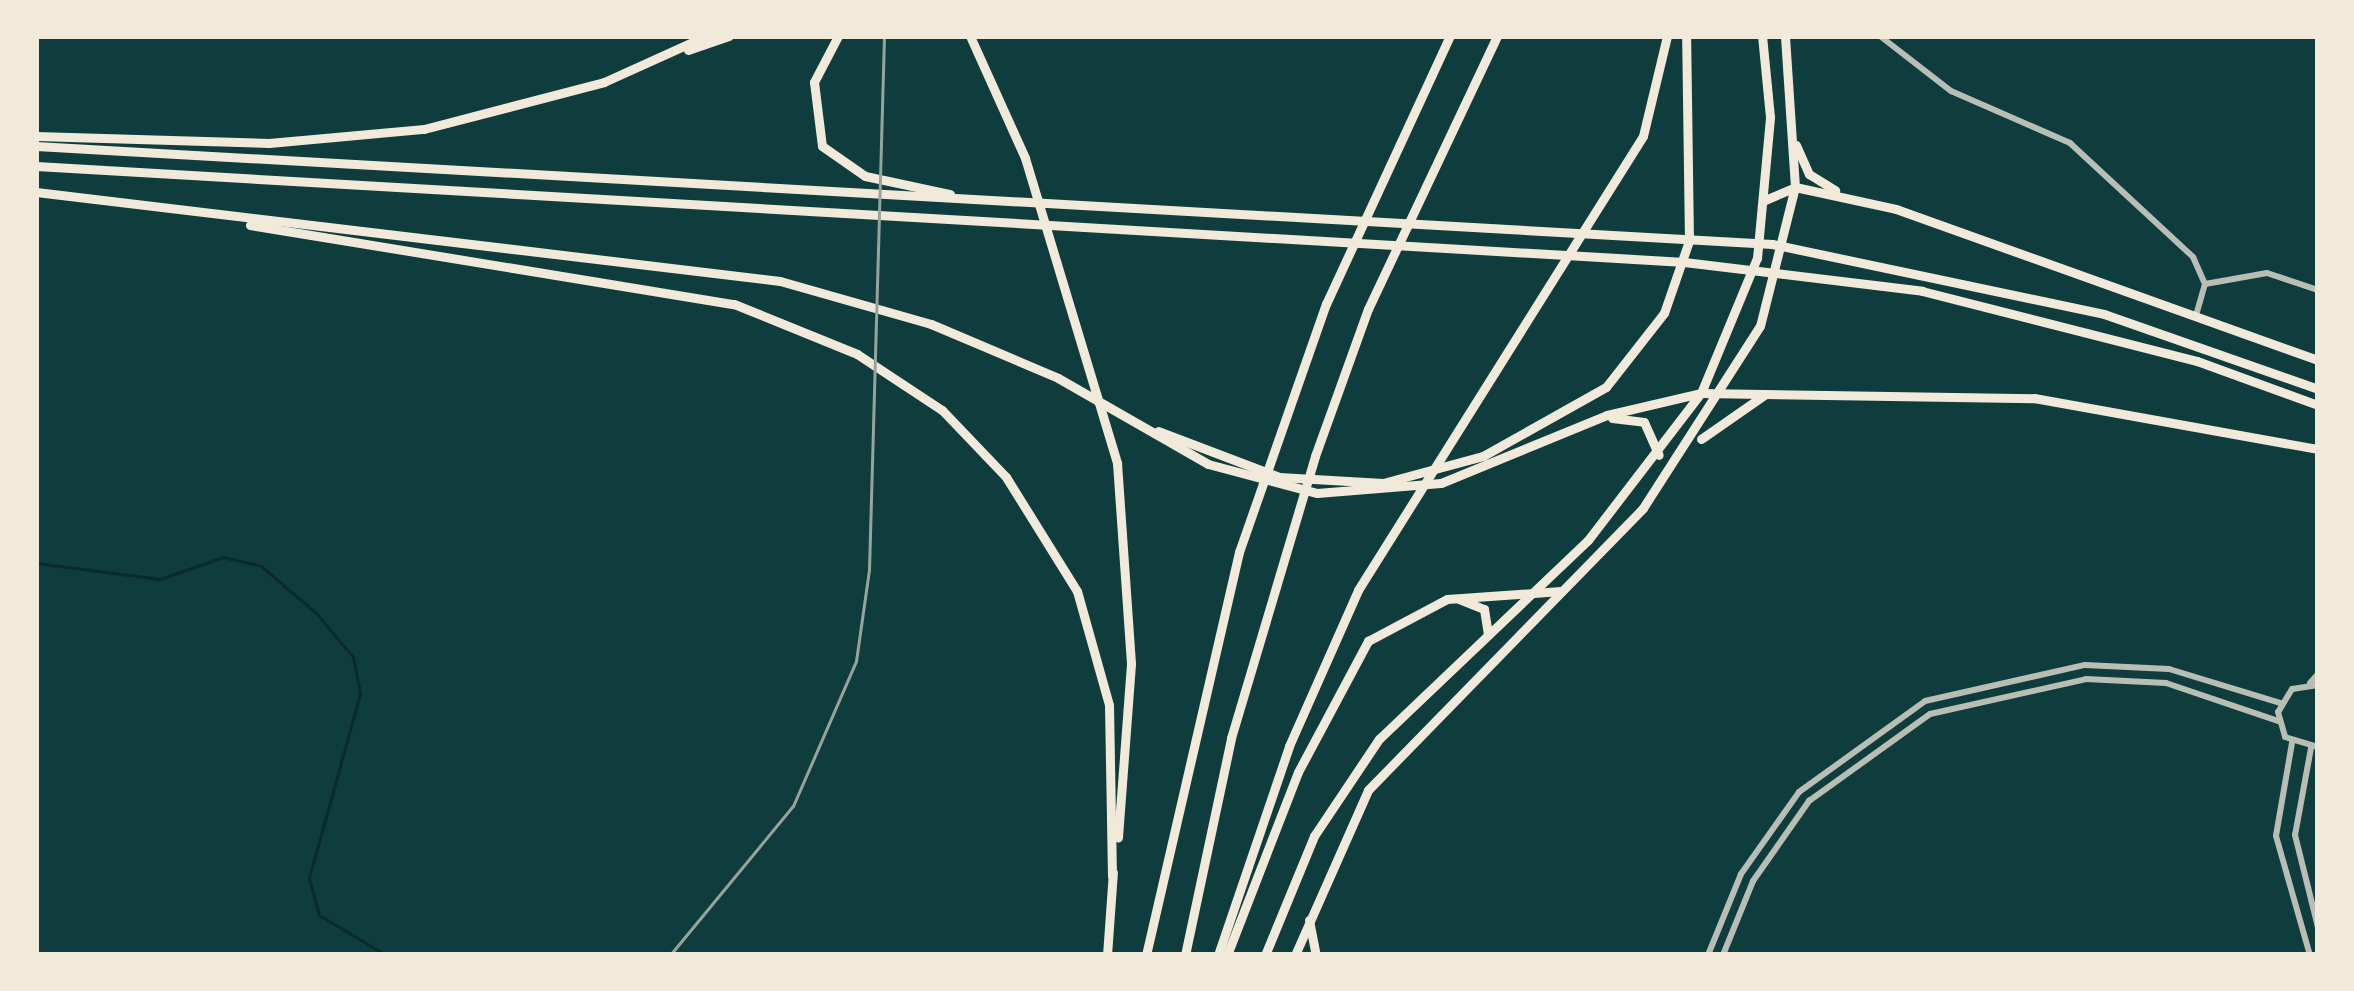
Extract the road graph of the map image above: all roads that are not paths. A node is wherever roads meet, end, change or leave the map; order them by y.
1 (706, 36) edge
2 (729, 36) edge
3 (838, 36) edge
4 (970, 36) edge
5 (1450, 36) edge
6 (1497, 36) edge
7 (1667, 36) edge
8 (1686, 36) edge
9 (1762, 36) edge
10 (1785, 36) edge
11 (1880, 36) edge
12 (643, 65) junction
13 (36, 136) edge
14 (1796, 145) junction
15 (36, 146) edge
16 (36, 166) edge
17 (1795, 187) junction
18 (36, 192) edge
19 (1845, 195) junction
20 (939, 196) junction
21 (1766, 200) junction
22 (164, 209) junction
23 (2205, 284) junction
24 (2318, 290) edge
25 (2196, 316) junction
26 (2318, 360) edge
27 (2318, 388) edge
28 (1726, 391) junction
29 (1701, 393) junction
30 (1778, 393) junction
31 (2318, 405) edge
32 (1120, 415) junction
33 (1584, 425) junction
34 (2318, 449) edge
35 (1659, 455) junction
36 (1677, 466) junction
37 (1561, 591) junction
38 (1533, 594) junction
39 (1448, 599) junction
40 (1488, 635) junction
41 (2318, 674) edge
42 (2314, 684) edge
43 (2280, 703) junction
44 (2278, 721) junction
45 (2292, 743) junction
46 (2314, 748) edge
47 (1112, 876) junction
48 (1308, 913) junction
49 (2318, 927) edge
50 (1107, 955) edge
51 (1146, 955) edge
52 (1185, 955) edge
53 (1222, 955) edge
54 (1265, 955) edge
55 (1295, 955) edge
56 (1316, 955) edge
57 (1708, 955) edge
58 (1723, 955) edge
59 (2310, 955) edge

1 - 12 main road
2 - 12 main road
3 - 20 main road
4 - 47 main road
5 - 51 main road
6 - 52 main road
7 - 53 main road
8 - 32 main road
9 - 21 main road
10 - 14 main road
11 - 23 street
12 - 13 main road
14 - 17 main road
14 - 19 main road
15 - 20 main road
16 - 31 main road
17 - 19 main road
17 - 21 main road
17 - 28 main road
18 - 22 main road
19 - 25 main road
20 - 27 main road
21 - 29 main road
22 - 32 main road
22 - 47 main road
23 - 24 street
23 - 25 street
25 - 26 main road
28 - 29 main road
28 - 30 main road
28 - 36 main road
29 - 33 main road
29 - 35 main road
30 - 34 main road
30 - 36 main road
32 - 33 main road
33 - 35 main road
35 - 38 main road
36 - 37 main road
37 - 38 main road
37 - 48 main road
38 - 39 main road
38 - 40 main road
39 - 40 main road
39 - 53 main road
40 - 54 main road
41 - 42 street
42 - 43 street
43 - 44 street
43 - 57 street
44 - 45 street
44 - 58 street
45 - 46 street
45 - 59 street
46 - 49 street
47 - 50 main road
48 - 55 main road
48 - 56 main road

